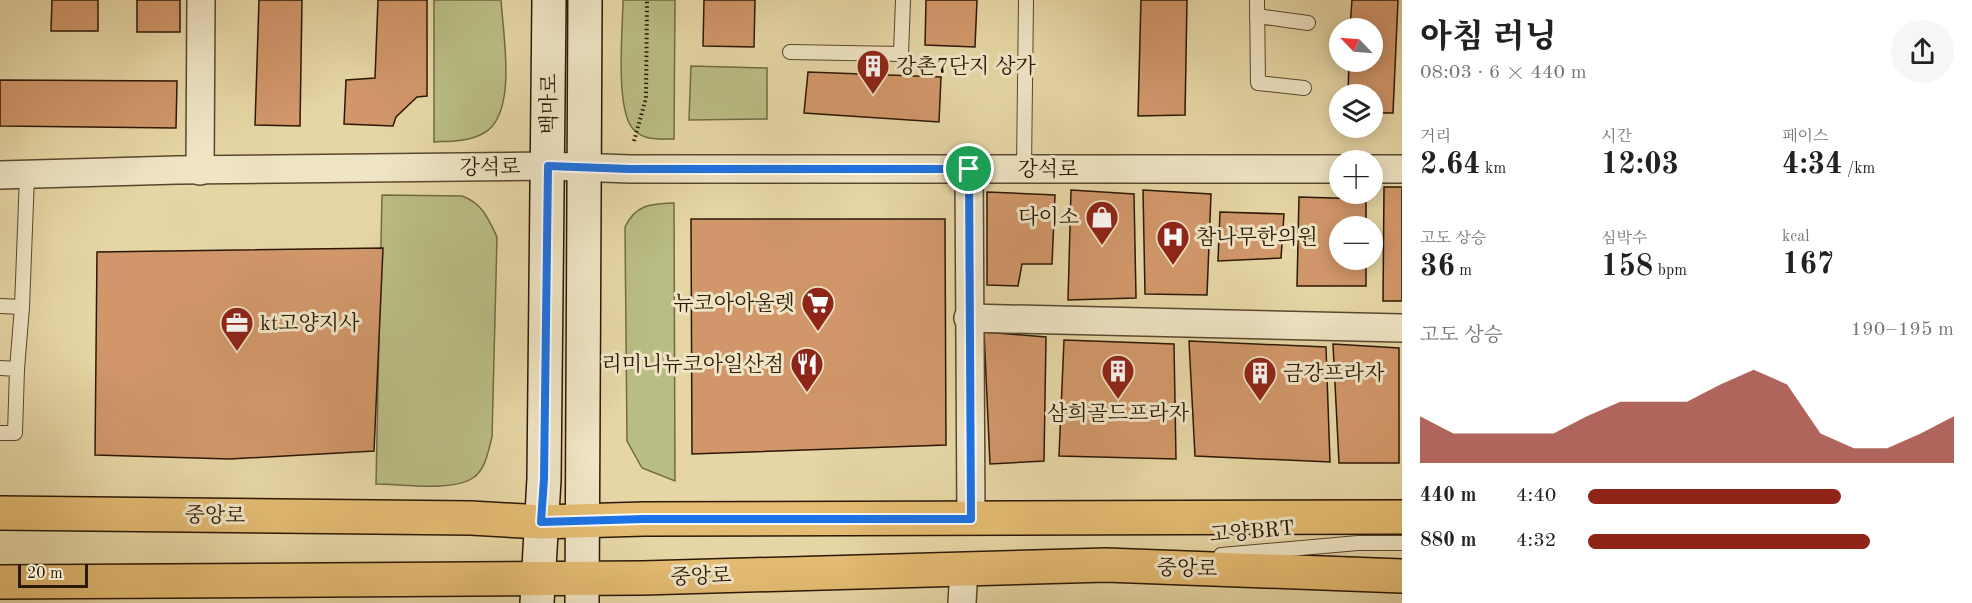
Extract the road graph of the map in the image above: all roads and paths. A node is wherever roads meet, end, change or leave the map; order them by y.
1 (201, 0) edge
2 (549, 0) edge
3 (585, 0) edge
4 (646, 0) edge
5 (903, 0) edge
6 (1026, 0) edge
7 (1257, 0) edge
8 (1257, 16) junction
9 (1308, 23) dead end
10 (790, 52) dead end
11 (1304, 88) dead end
12 (634, 141) dead end
13 (548, 166) junction
14 (583, 166) junction
15 (1024, 168) junction
16 (969, 169) junction
17 (1329, 169) edge
18 (1383, 169) edge
19 (1402, 169) edge
20 (200, 171) junction
21 (0, 176) edge
22 (27, 176) junction
23 (0, 306) edge
24 (22, 307) junction
25 (968, 318) junction
26 (1402, 328) edge
27 (0, 368) edge
28 (16, 369) junction
29 (0, 433) edge
30 (0, 515) edge
31 (1402, 518) edge
32 (971, 519) junction
33 (581, 521) junction
34 (541, 522) junction
35 (1402, 543) edge
36 (1106, 565) junction
37 (964, 568) junction
38 (1402, 576) edge
39 (0, 582) edge
40 (538, 590) edge
41 (581, 590) edge
42 (962, 603) edge

1 - 20 street
2 - 13 main road, 백마로
3 - 14 main road, 백마로
4 - 12 path
5 - 10 lane
6 - 15 lane
7 - 8 lane
8 - 9 lane
8 - 11 lane
13 - 14 street, 강석로
13 - 20 street, 강석로
13 - 34 main road, 백마로
14 - 16 street, 강석로
14 - 33 main road, 백마로
15 - 16 street, 강석로
15 - 17 street, 강석로
16 - 25 street
18 - 19 street
20 - 22 street, 강석로
21 - 22 street, 강석로
22 - 24 lane
23 - 24 lane
24 - 28 lane
25 - 26 street
25 - 32 street
27 - 28 lane
28 - 29 lane
30 - 34 main road, 중앙로
31 - 32 main road, 중앙로
32 - 33 main road, 중앙로
33 - 34 main road, 중앙로
33 - 41 main road, 백마로
34 - 40 main road, 백마로
35 - 36 lane, 고양BRT
36 - 37 main road, 중앙로
36 - 38 main road, 중앙로
37 - 41 main road, 중앙로
37 - 42 street
39 - 40 main road, 중앙로
40 - 41 main road, 중앙로

